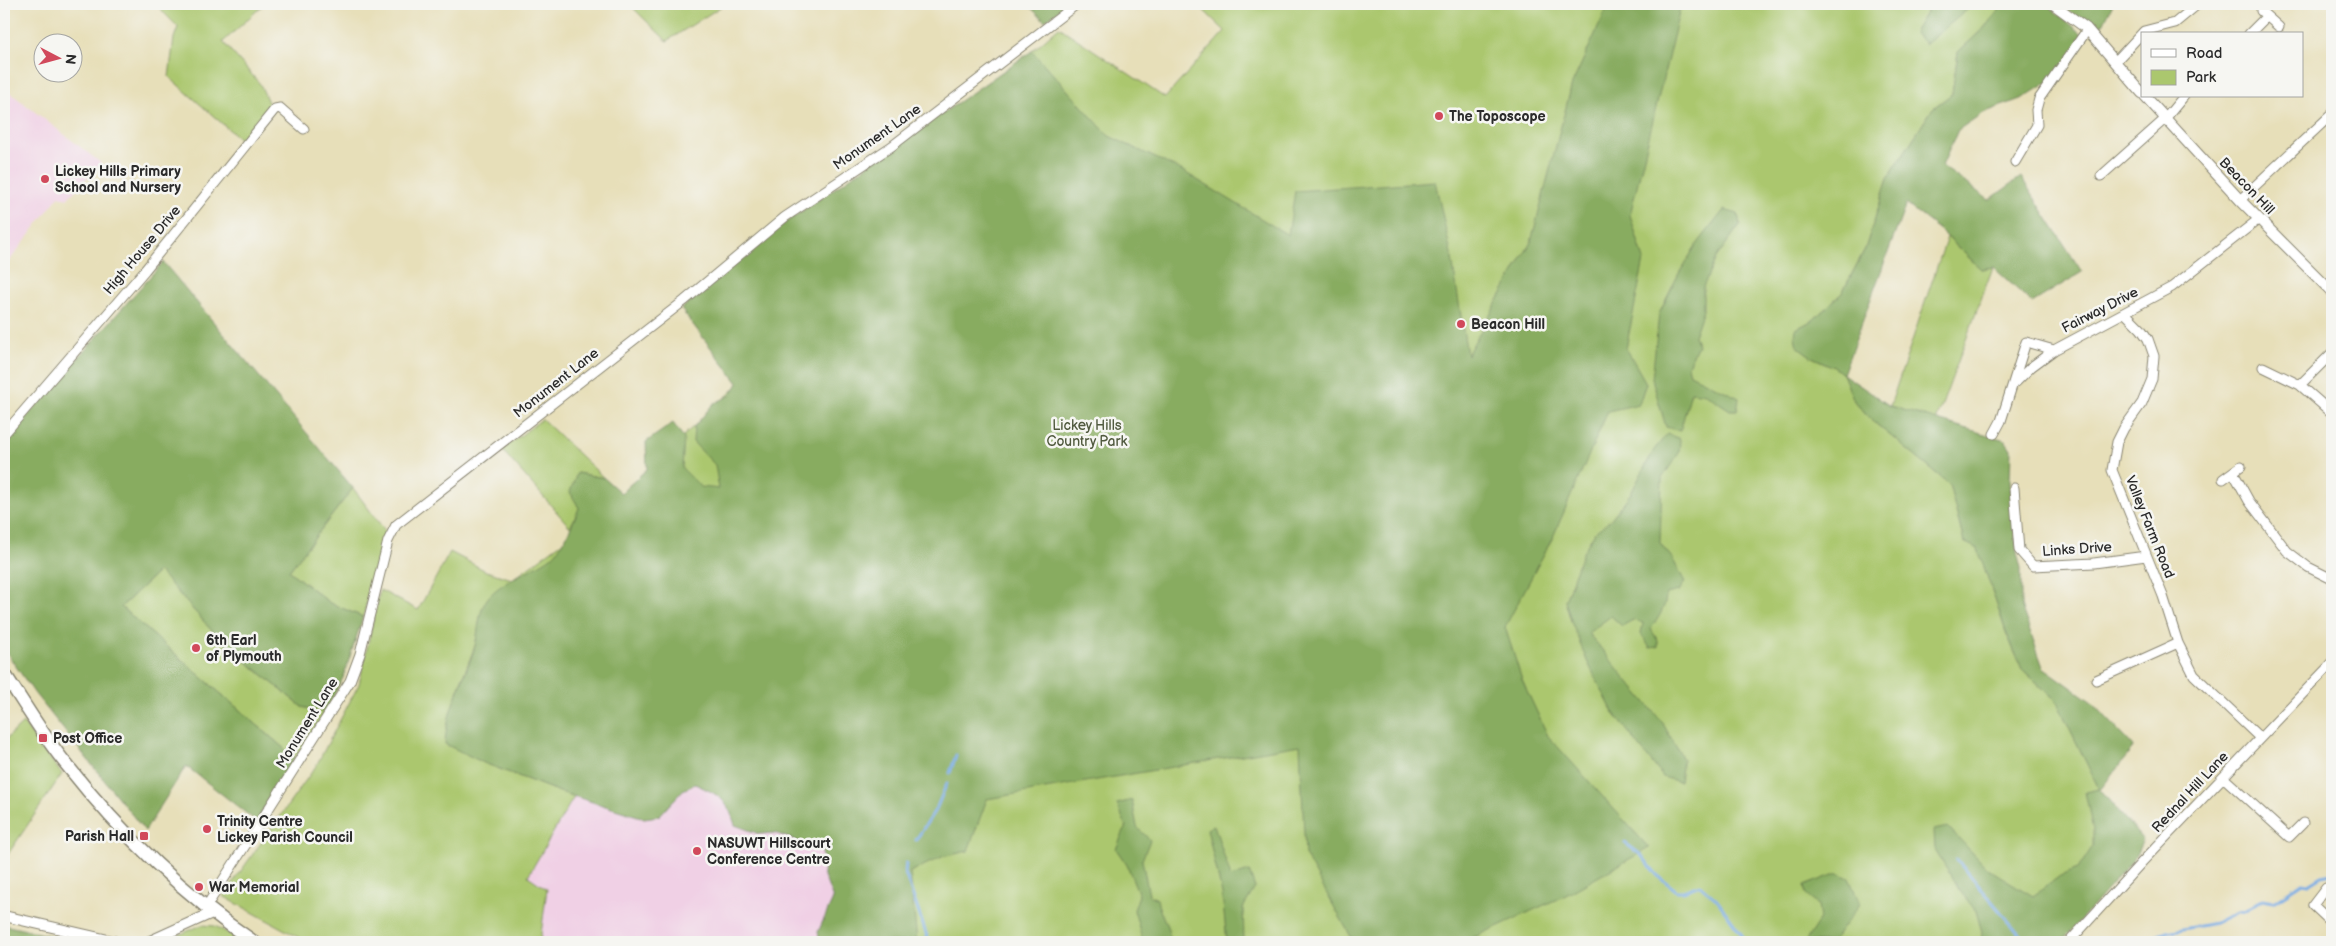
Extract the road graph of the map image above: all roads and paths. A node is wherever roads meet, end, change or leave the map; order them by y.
1 (1077, 4) edge
2 (2053, 4) edge
3 (2198, 4) edge
4 (2278, 27) dead end
5 (2088, 30) junction
6 (2143, 32) edge
7 (2250, 32) edge
8 (2141, 34) edge
9 (2115, 62) junction
10 (2141, 92) edge
11 (2147, 98) edge
12 (2182, 98) edge
13 (2332, 114) edge
14 (2165, 119) junction
15 (304, 129) dead end
16 (2015, 162) dead end
17 (2101, 176) dead end
18 (2240, 200) junction
19 (2259, 219) junction
20 (2332, 292) edge
21 (2125, 313) junction
22 (2054, 350) junction
23 (2332, 353) edge
24 (2263, 367) dead end
25 (2014, 384) junction
26 (2300, 385) junction
27 (2332, 412) edge
28 (4, 434) edge
29 (1994, 434) dead end
30 (2223, 479) dead end
31 (2014, 488) dead end
32 (2146, 556) junction
33 (2332, 579) edge
34 (2178, 643) junction
35 (2332, 663) edge
36 (4, 673) edge
37 (2096, 680) dead end
38 (2260, 738) junction
39 (2224, 777) junction
40 (2303, 823) dead end
41 (2326, 888) dead end
42 (209, 910) junction
43 (4, 916) edge
44 (2332, 923) edge
45 (116, 942) edge
46 (148, 942) edge
47 (254, 942) edge
48 (2069, 942) edge

1 - 42 street, Monument Lane
2 - 5 street
3 - 6 street
4 - 7 street
5 - 9 street
5 - 16 street
8 - 9 street
9 - 10 street
11 - 14 street, Beacon Hill
12 - 14 street
13 - 18 street
14 - 17 street
14 - 18 street, Beacon Hill
15 - 28 street, High House Drive
18 - 19 street, Beacon Hill
19 - 20 street, Beacon Hill
19 - 21 street, Fairway Drive
21 - 22 street, Fairway Drive
21 - 32 street, Valley Farm Road
22 - 25 street
22 - 25 street, Fairway Drive
23 - 26 street
24 - 26 street
25 - 29 street, Fairway Drive
26 - 27 street
30 - 33 street
31 - 32 street, Links Drive
32 - 34 street, Valley Farm Road
34 - 37 street
34 - 38 street, Valley Farm Road
35 - 38 street, Rednal Hill Lane
36 - 42 main road
38 - 39 street, Rednal Hill Lane
39 - 40 street
39 - 48 street, Rednal Hill Lane
41 - 44 street
42 - 46 street
42 - 47 main road
43 - 45 street

